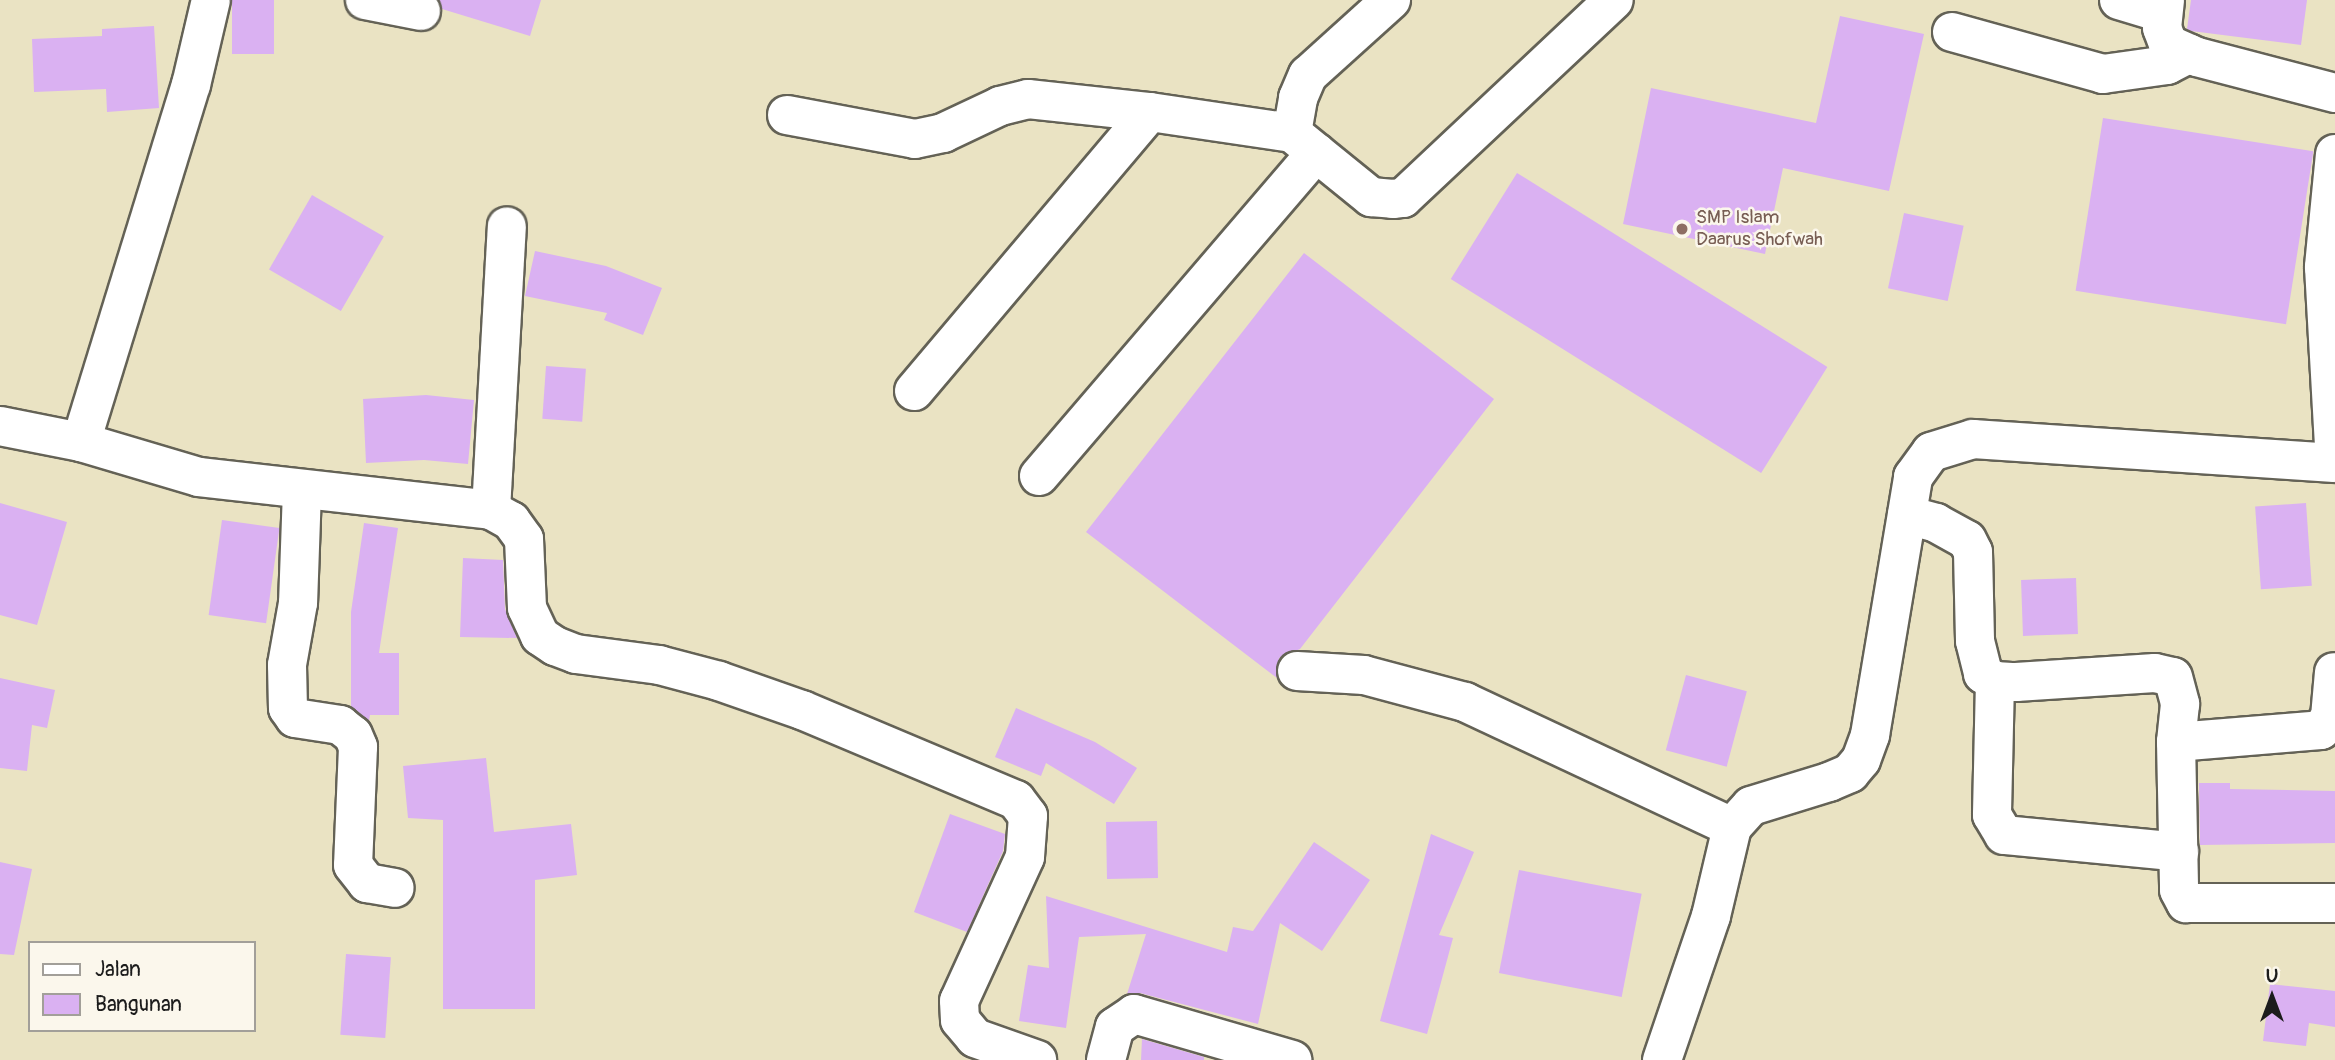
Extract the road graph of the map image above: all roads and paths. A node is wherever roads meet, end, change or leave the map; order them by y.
1 (211, 0) edge
2 (365, 0) edge
3 (1391, 0) edge
4 (1614, 0) edge
5 (2119, 0) edge
6 (2163, 7) edge
7 (421, 11) dead end
8 (1952, 32) dead end
9 (2189, 54) junction
10 (2335, 93) edge
11 (1150, 112) junction
12 (787, 115) dead end
13 (1304, 143) junction
14 (2335, 154) edge
15 (507, 226) dead end
16 (914, 391) dead end
17 (0, 426) edge
18 (81, 442) junction
19 (2335, 463) edge
20 (1039, 476) dead end
21 (302, 490) junction
22 (491, 510) junction
23 (1907, 515) junction
24 (1297, 671) dead end
25 (2334, 672) edge
26 (1996, 681) junction
27 (2176, 742) junction
28 (1732, 827) junction
29 (2179, 852) junction
30 (395, 888) dead end
31 (2335, 903) edge
32 (1037, 1060) edge
33 (1106, 1060) edge
34 (1292, 1060) edge
35 (1662, 1060) edge

1 - 18 street
2 - 7 street
3 - 13 street
4 - 13 street
5 - 6 street
6 - 9 street
8 - 9 street
9 - 10 street
11 - 12 street
11 - 13 street
11 - 16 street
13 - 20 street
14 - 19 street
15 - 22 street
17 - 18 street
18 - 21 street
19 - 23 street
21 - 22 street
21 - 30 street
22 - 32 street
23 - 26 street
23 - 28 street
24 - 28 street
25 - 27 street
26 - 27 street
26 - 29 street
27 - 29 street
28 - 35 street
29 - 31 street
33 - 34 street

